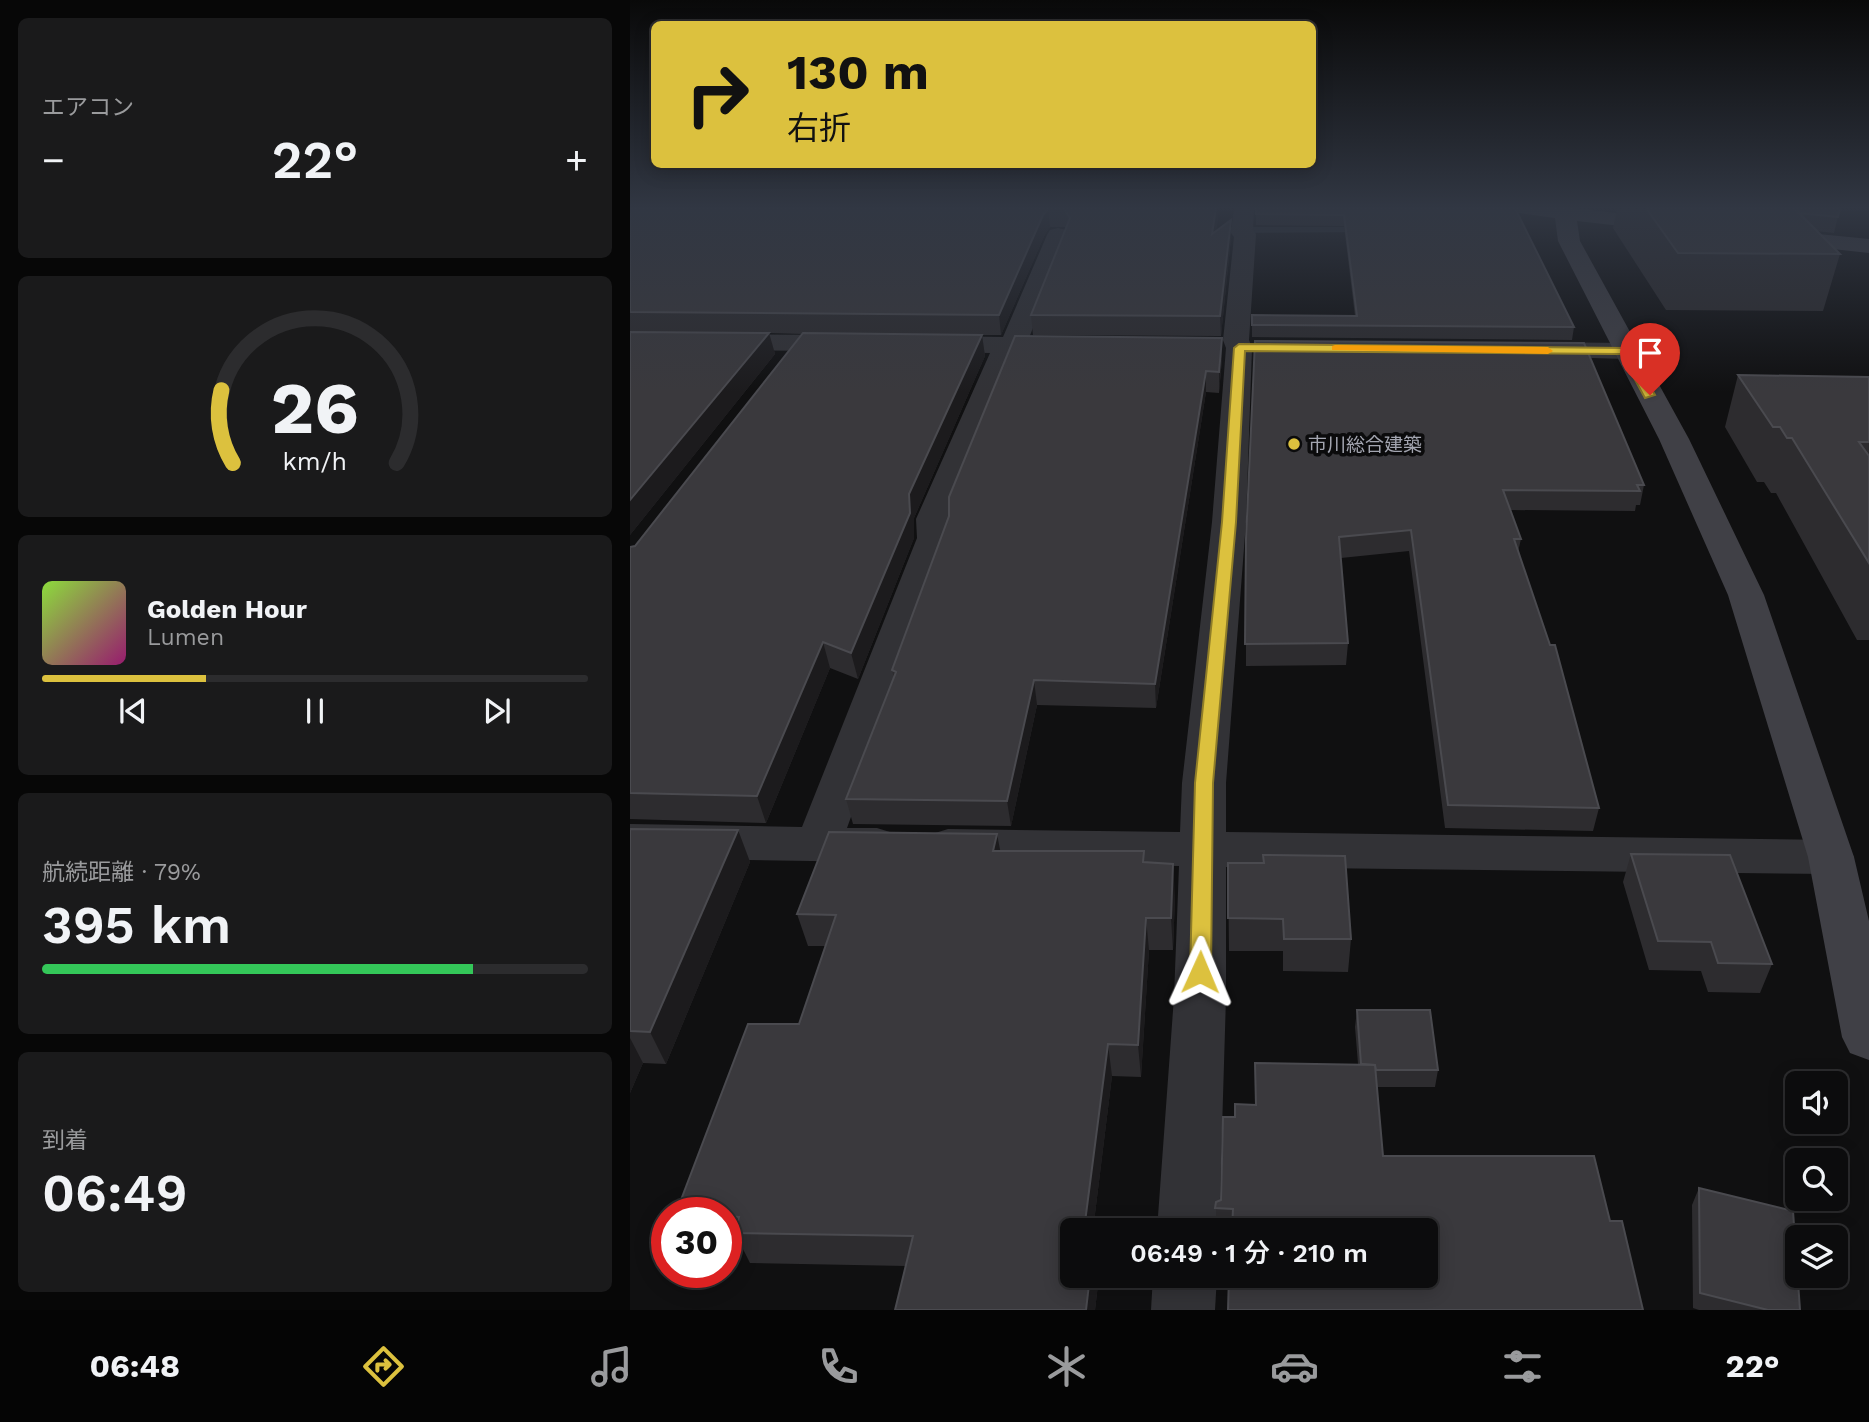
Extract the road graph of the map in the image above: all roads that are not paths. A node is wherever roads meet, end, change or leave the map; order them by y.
1 (1043, 269) edge
2 (1242, 269) edge
3 (1583, 269) edge
4 (630, 342) edge
5 (800, 343) junction
6 (868, 344) edge
7 (910, 344) edge
8 (1009, 345) junction
9 (1093, 346) edge
10 (1511, 349) edge
11 (1625, 351) junction
12 (775, 376) edge
13 (630, 841) edge
14 (818, 844) junction
15 (1202, 849) junction
16 (1831, 857) junction
17 (1869, 1037) edge
18 (1189, 1218) edge
19 (1184, 1288) edge
20 (1183, 1310) edge

1 - 8 street
2 - 15 street
3 - 11 street
4 - 5 street
5 - 6 street
5 - 12 street
7 - 8 street
8 - 9 street
8 - 14 street
10 - 11 street
11 - 16 street
13 - 14 street
14 - 15 street
15 - 16 street
15 - 18 street
16 - 17 street
19 - 20 street

